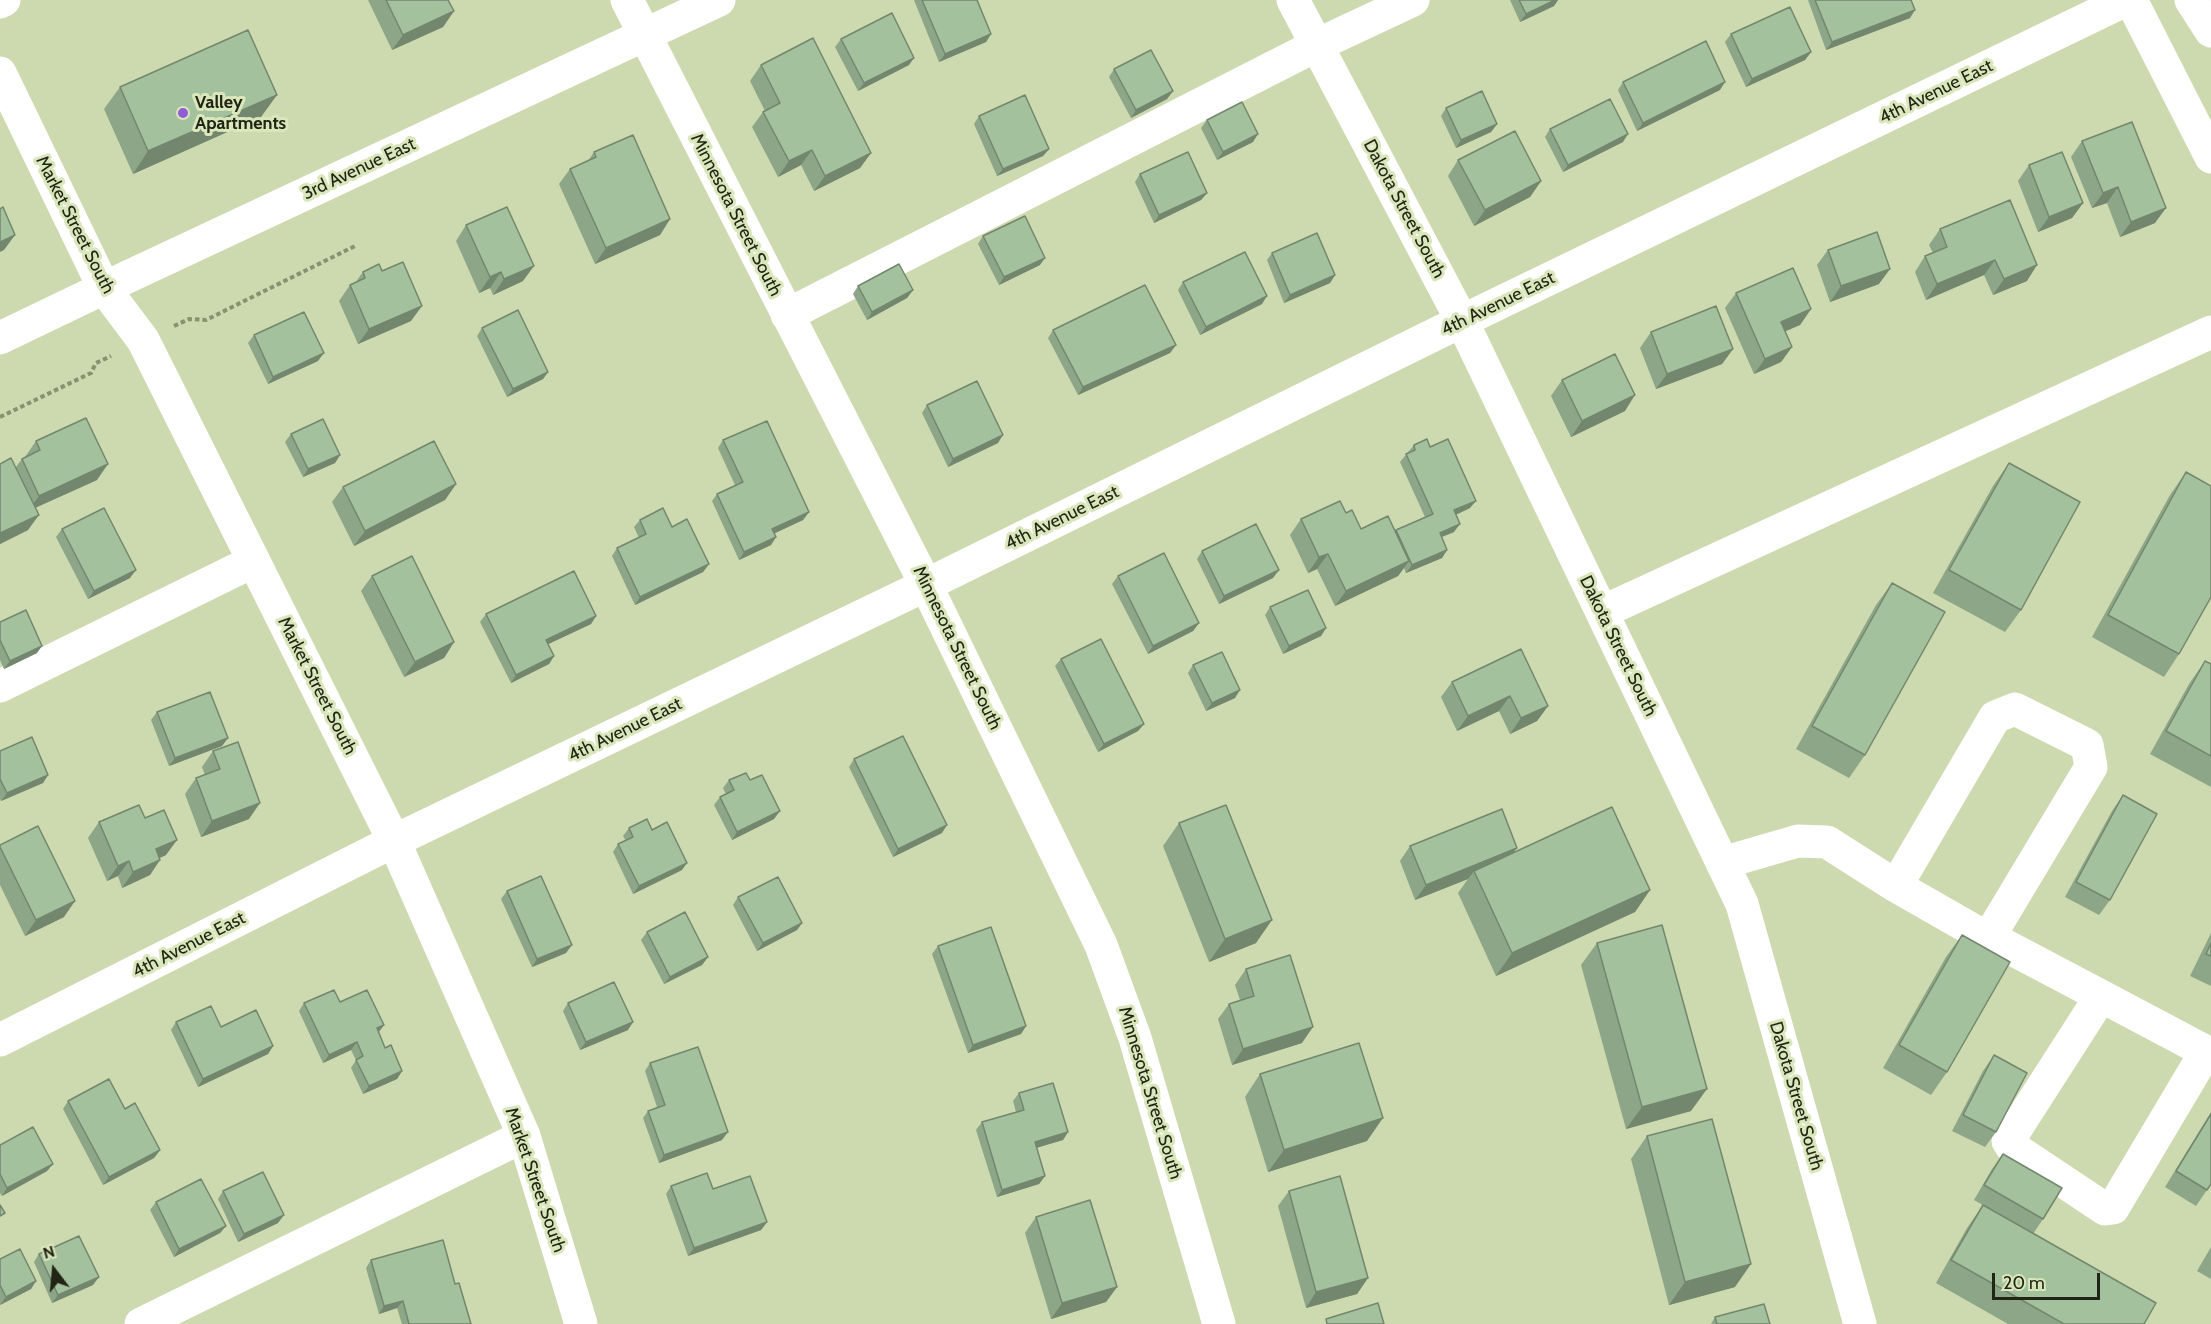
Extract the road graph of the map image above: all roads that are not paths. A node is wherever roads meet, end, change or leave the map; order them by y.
1 (4, 0) edge
2 (627, 0) edge
3 (719, 0) edge
4 (1293, 0) edge
5 (1413, 0) edge
6 (2126, 0) edge
7 (2131, 0) edge
8 (2191, 0) edge
9 (0, 2) edge
10 (2211, 31) edge
11 (644, 37) junction
12 (1317, 45) junction
13 (0, 73) edge
14 (2211, 157) edge
15 (104, 288) junction
16 (787, 315) junction
17 (1462, 321) junction
18 (2211, 332) edge
19 (0, 338) edge
20 (254, 561) junction
21 (927, 585) junction
22 (1602, 612) junction
23 (0, 686) edge
24 (394, 841) junction
25 (1722, 863) junction
26 (1896, 886) junction
27 (1989, 937) junction
28 (2102, 996) junction
29 (0, 1040) edge
30 (524, 1136) junction
31 (141, 1324) edge
32 (581, 1324) edge
33 (1219, 1324) edge
34 (1860, 1324) edge

1 - 9 street
2 - 11 street, Minnesota Street South
3 - 11 street, 3rd Avenue East
4 - 12 street, Dakota Street South
5 - 12 street
6 - 17 street, 4th Avenue East
7 - 14 street
8 - 10 street
11 - 15 street, 3rd Avenue East
11 - 16 street, Minnesota Street South
12 - 16 street
12 - 17 street, Dakota Street South
13 - 15 street, Market Street South
15 - 19 street, 3rd Avenue East
15 - 20 street, Market Street South
16 - 21 street, Minnesota Street South
17 - 21 street, 4th Avenue East
17 - 22 street, Dakota Street South
18 - 22 street
20 - 23 street
20 - 24 street, Market Street South
21 - 24 street, 4th Avenue East
21 - 33 street, Minnesota Street South
22 - 25 street, Dakota Street South
24 - 29 street, 4th Avenue East
24 - 30 street, Market Street South
25 - 26 street
25 - 34 street, Dakota Street South
26 - 27 street
26 - 27 street
27 - 28 street
28 - 28 street
30 - 31 street
30 - 32 street, Market Street South

